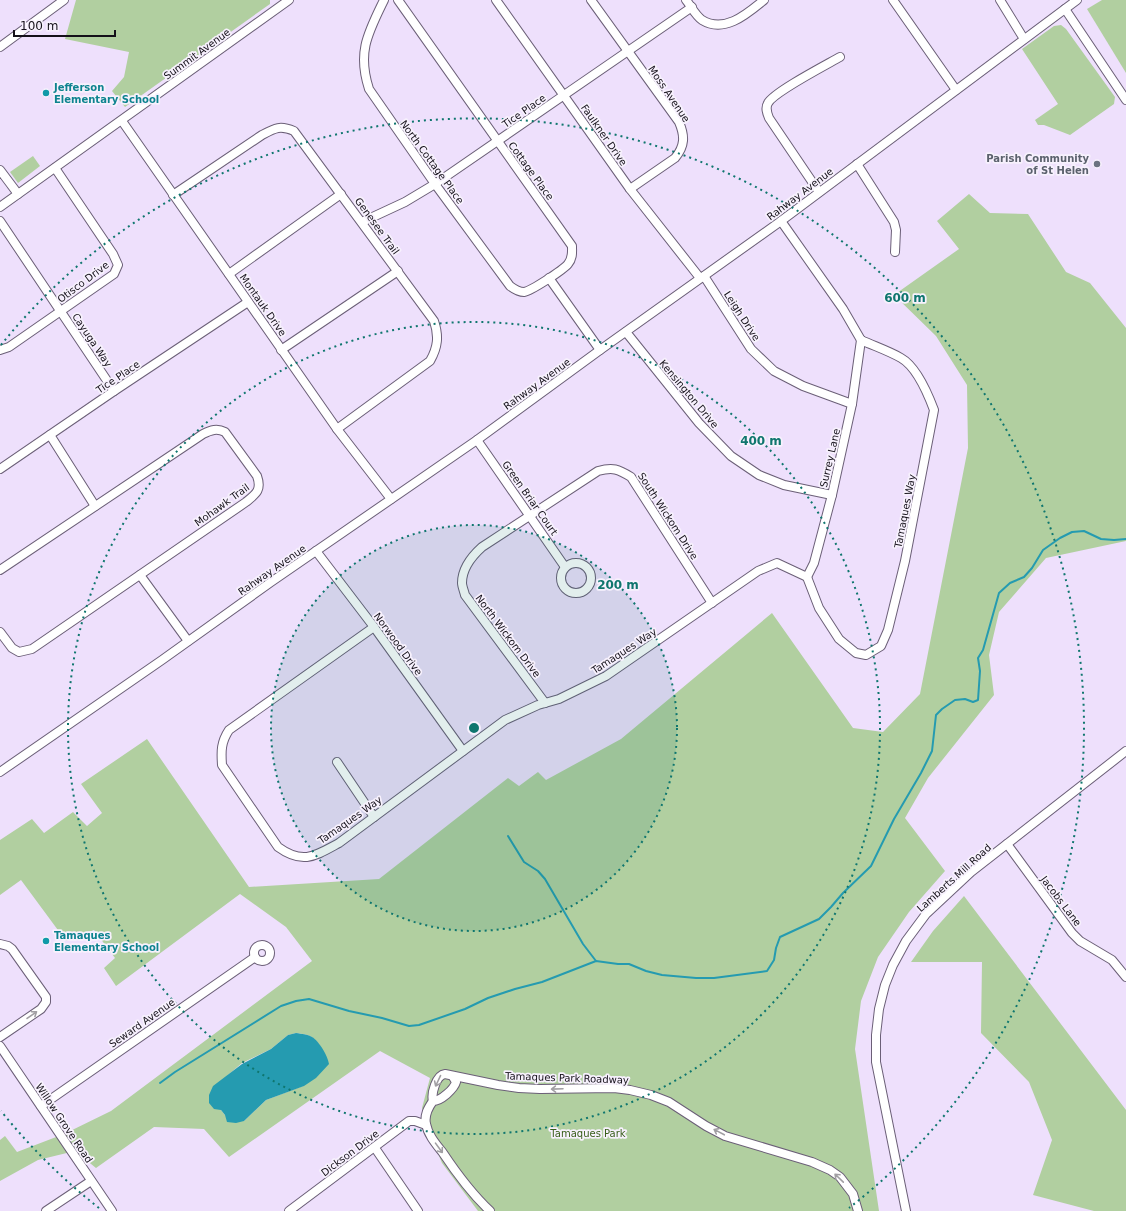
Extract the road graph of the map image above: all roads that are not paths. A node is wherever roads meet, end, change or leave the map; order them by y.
1 (64, 0) edge
2 (384, 0) edge
3 (398, 0) edge
4 (496, 0) edge
5 (591, 0) edge
6 (764, 0) edge
7 (893, 0) edge
8 (1000, 0) edge
9 (1077, 0) edge
10 (286, 1) edge
11 (689, 3) edge
12 (1065, 9) junction
13 (1024, 39) junction
14 (0, 47) edge
15 (628, 51) junction
16 (840, 57) dead end
17 (956, 90) junction
18 (564, 96) junction
19 (1126, 100) edge
20 (122, 121) junction
21 (498, 141) junction
22 (857, 164) junction
23 (55, 168) junction
24 (0, 170) edge
25 (436, 184) junction
26 (630, 189) junction
27 (819, 192) junction
28 (18, 194) junction
29 (341, 194) junction
30 (174, 195) junction
31 (0, 207) edge
32 (0, 221) edge
33 (781, 221) junction
34 (362, 222) junction
35 (895, 252) dead end
36 (398, 271) junction
37 (229, 274) junction
38 (702, 277) junction
39 (549, 278) junction
40 (248, 302) junction
41 (60, 311) junction
42 (626, 332) junction
43 (861, 340) junction
44 (0, 350) edge
45 (281, 350) junction
46 (600, 350) junction
47 (114, 391) junction
48 (852, 404) junction
49 (337, 429) junction
50 (50, 435) junction
51 (477, 440) junction
52 (0, 469) edge
53 (832, 495) junction
54 (390, 499) junction
55 (95, 506) junction
56 (530, 515) junction
57 (316, 551) junction
58 (565, 567) dead end
59 (0, 570) edge
60 (140, 575) junction
61 (807, 578) junction
62 (712, 603) junction
63 (374, 627) junction
64 (0, 632) edge
65 (188, 641) junction
66 (545, 703) junction
67 (462, 751) junction
68 (1126, 751) edge
69 (337, 762) dead end
70 (0, 772) edge
71 (374, 817) junction
72 (1007, 844) junction
73 (0, 944) edge
74 (255, 957) dead end
75 (1126, 977) edge
76 (0, 1037) edge
77 (0, 1046) edge
78 (453, 1077) junction
79 (433, 1101) junction
80 (41, 1106) junction
81 (426, 1125) junction
82 (375, 1148) junction
83 (91, 1181) junction
84 (46, 1211) edge
85 (112, 1211) edge
86 (289, 1211) edge
87 (418, 1211) edge
88 (490, 1211) edge
89 (858, 1211) edge
90 (906, 1211) edge

1 - 14 street
2 - 25 street, North Cottage Place
3 - 21 street, Cottage Place
4 - 18 street, Faulkner Drive
5 - 15 street, Moss Avenue
6 - 11 street
7 - 17 street
8 - 13 street
9 - 12 street, Rahway Avenue
10 - 20 street, Summit Avenue
11 - 15 street, Tice Place
12 - 13 street, Rahway Avenue
12 - 19 street
13 - 17 street, Rahway Avenue
15 - 18 street, Tice Place
15 - 26 street, Moss Avenue
16 - 27 street
17 - 22 street, Rahway Avenue
18 - 21 street, Tice Place
18 - 26 street, Faulkner Drive
20 - 23 street, Summit Avenue
20 - 30 street, Montauk Drive
21 - 25 street, Tice Place
21 - 39 street, Cottage Place
22 - 27 street, Rahway Avenue
22 - 35 street
23 - 28 street, Summit Avenue
23 - 41 street, Otisco Drive
24 - 28 street
25 - 34 street, Tice Place
25 - 39 street, North Cottage Place
26 - 38 street, Faulkner Drive
27 - 33 street, Rahway Avenue
28 - 31 street, Summit Avenue
29 - 30 street, Genesee Trail
29 - 34 street, Genesee Trail
29 - 37 street
30 - 37 street, Montauk Drive
32 - 41 street, Cayuga Way
33 - 38 street, Rahway Avenue
33 - 43 street
34 - 36 street, Genesee Trail
36 - 45 street
36 - 49 street, Genesee Trail
37 - 40 street, Montauk Drive
38 - 42 street, Rahway Avenue
38 - 48 street, Leigh Drive
39 - 46 street
40 - 45 street, Montauk Drive
40 - 47 street, Tice Place
41 - 44 street, Otisco Drive
41 - 47 street, Cayuga Way
42 - 46 street, Rahway Avenue
42 - 53 street, Kensington Drive
43 - 48 street, Surrey Lane
43 - 61 street, Tamaques Way
45 - 49 street, Montauk Drive
46 - 51 street, Rahway Avenue
47 - 50 street, Tice Place
48 - 53 street, Surrey Lane
49 - 54 street, Montauk Drive
50 - 52 street, Tice Place
50 - 55 street
51 - 54 street, Rahway Avenue
51 - 56 street, Green Briar Court
53 - 61 street, Surrey Lane
54 - 57 street, Rahway Avenue
55 - 59 street, Mohawk Trail
55 - 60 street, Mohawk Trail
56 - 58 street, Green Briar Court
56 - 62 street, South Wickom Drive
56 - 66 street, North Wickom Drive
57 - 63 street, Norwood Drive
57 - 65 street, Rahway Avenue
60 - 64 street, Mohawk Trail
60 - 65 street
61 - 62 street, Tamaques Way
62 - 66 street, Tamaques Way
63 - 67 street, Norwood Drive
63 - 71 street, Tamaques Way
65 - 70 street, Rahway Avenue
66 - 67 street, Tamaques Way
67 - 71 street, Tamaques Way
68 - 72 street, Lamberts Mill Road
69 - 71 street
72 - 75 street, Jacobs Lane
72 - 90 street, Lamberts Mill Road
76 -> 73 street
74 - 80 street, Seward Avenue
77 - 80 street, Willow Grove Road
78 - 79 street
78 -> 79 street, Tamaques Park Roadway
89 -> 78 street, Tamaques Park Roadway
79 - 81 street, Tamaques Park Roadway
80 - 83 street, Willow Grove Road
81 - 82 street, Dickson Drive
81 -> 88 street
82 - 86 street, Dickson Drive
82 - 87 street
83 - 84 street
83 - 85 street, Willow Grove Road

